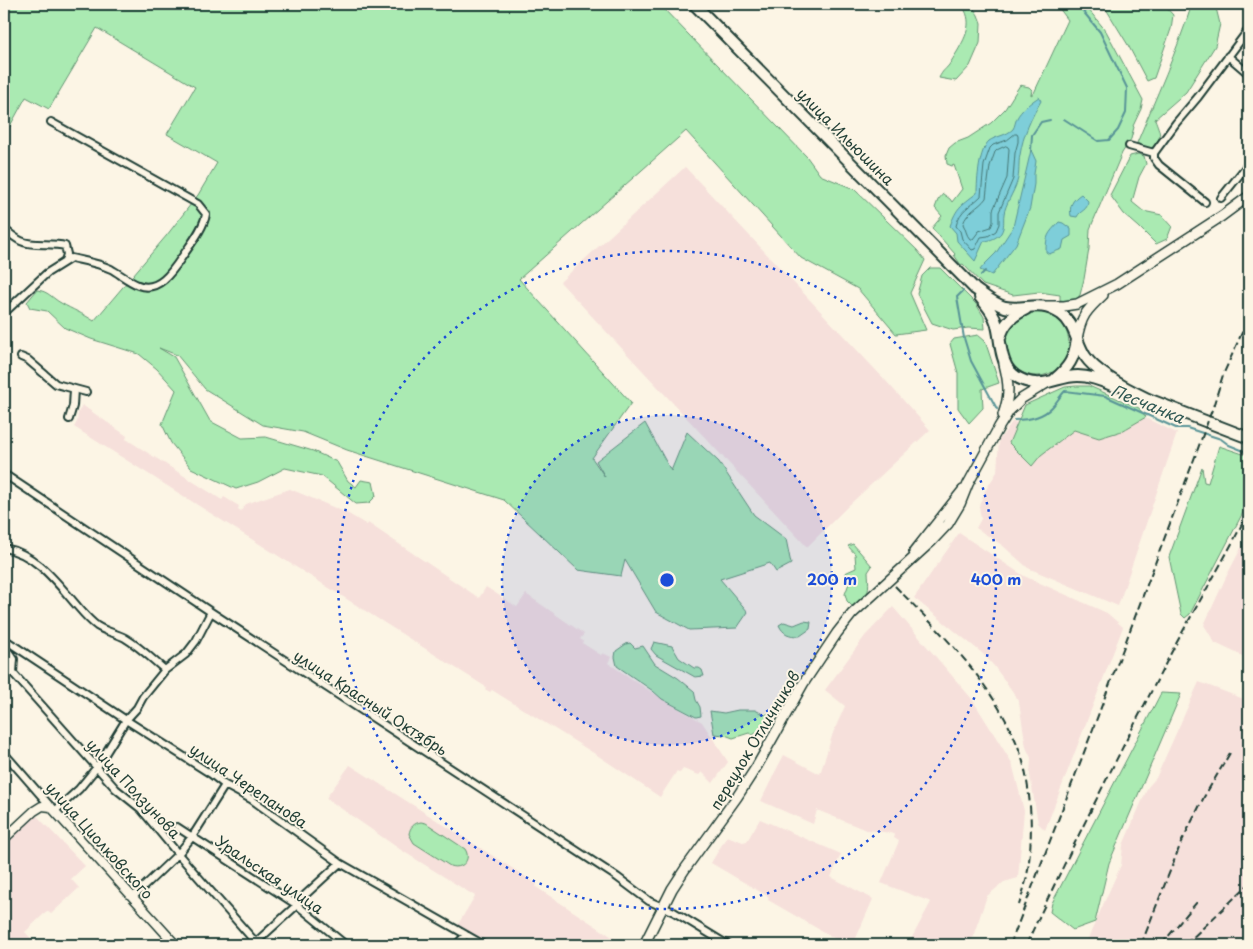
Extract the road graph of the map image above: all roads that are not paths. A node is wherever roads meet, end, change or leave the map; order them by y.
1 (694, 4) edge
2 (1249, 29) edge
3 (1228, 56) junction
4 (1249, 74) edge
5 (51, 122) dead end
6 (1130, 146) dead end
7 (1154, 154) junction
8 (1249, 163) edge
9 (1249, 196) edge
10 (1221, 198) dead end
11 (1205, 202) dead end
12 (4, 229) edge
13 (65, 261) junction
14 (1112, 286) junction
15 (976, 289) junction
16 (1038, 306) junction
17 (4, 313) edge
18 (1000, 340) junction
19 (1077, 340) junction
20 (21, 357) dead end
21 (1002, 359) junction
22 (1052, 381) junction
23 (74, 389) junction
24 (86, 392) dead end
25 (1133, 392) junction
26 (69, 419) dead end
27 (999, 427) junction
28 (1249, 438) edge
29 (4, 474) edge
30 (4, 548) edge
31 (211, 612) junction
32 (4, 639) edge
33 (4, 644) edge
34 (165, 670) junction
35 (126, 720) junction
36 (4, 753) edge
37 (97, 767) junction
38 (225, 785) junction
39 (53, 809) junction
40 (177, 827) dead end
41 (192, 837) junction
42 (4, 839) edge
43 (178, 854) junction
44 (340, 863) junction
45 (133, 897) junction
46 (297, 905) junction
47 (662, 906) junction
48 (466, 935) junction
49 (256, 944) edge
50 (176, 945) edge
51 (346, 945) edge
52 (456, 945) edge
53 (484, 945) edge
54 (644, 945) edge
55 (728, 945) edge

1 - 15 highway, улица Ильюшина
2 - 3 street
3 - 4 street
3 - 7 street
5 - 13 street
6 - 7 street
7 - 11 street
8 - 10 street
9 - 14 main road
12 - 13 street
13 - 17 street
14 - 16 main road
14 - 19 main road
15 - 16 highway
15 - 18 highway
16 - 18 highway
16 - 19 highway
18 - 21 highway
19 - 22 highway
19 - 25 highway
20 - 23 street
21 - 22 highway
21 - 27 main road
22 - 25 highway
22 - 27 main road
23 - 24 street
23 - 26 street
25 - 28 highway
27 - 47 main road, переулок Отличников
29 - 31 street, улица Красный Октябрь
30 - 34 street
31 - 34 street
31 - 47 street, улица Красный Октябрь
32 - 35 street, улица Черепанова
33 - 37 street, улица Ползунова
34 - 35 street
35 - 37 street
35 - 38 street, улица Черепанова
36 - 39 street, улица Циолковского
37 - 39 street
37 - 43 street, улица Ползунова
38 - 41 street
38 - 44 street, улица Черепанова
39 - 42 street
39 - 45 street, улица Циолковского
40 - 41 street, Уральская улица
41 - 43 street
41 - 46 street, Уральская улица
43 - 45 street
43 - 49 street, улица Ползунова
44 - 46 street
44 - 48 street, улица Черепанова
45 - 50 street, улица Циолковского
46 - 49 street
46 - 51 street, Уральская улица
47 - 54 main road, переулок Отличников
47 - 55 street, улица Красный Октябрь
48 - 52 street
48 - 53 street, улица Черепанова

